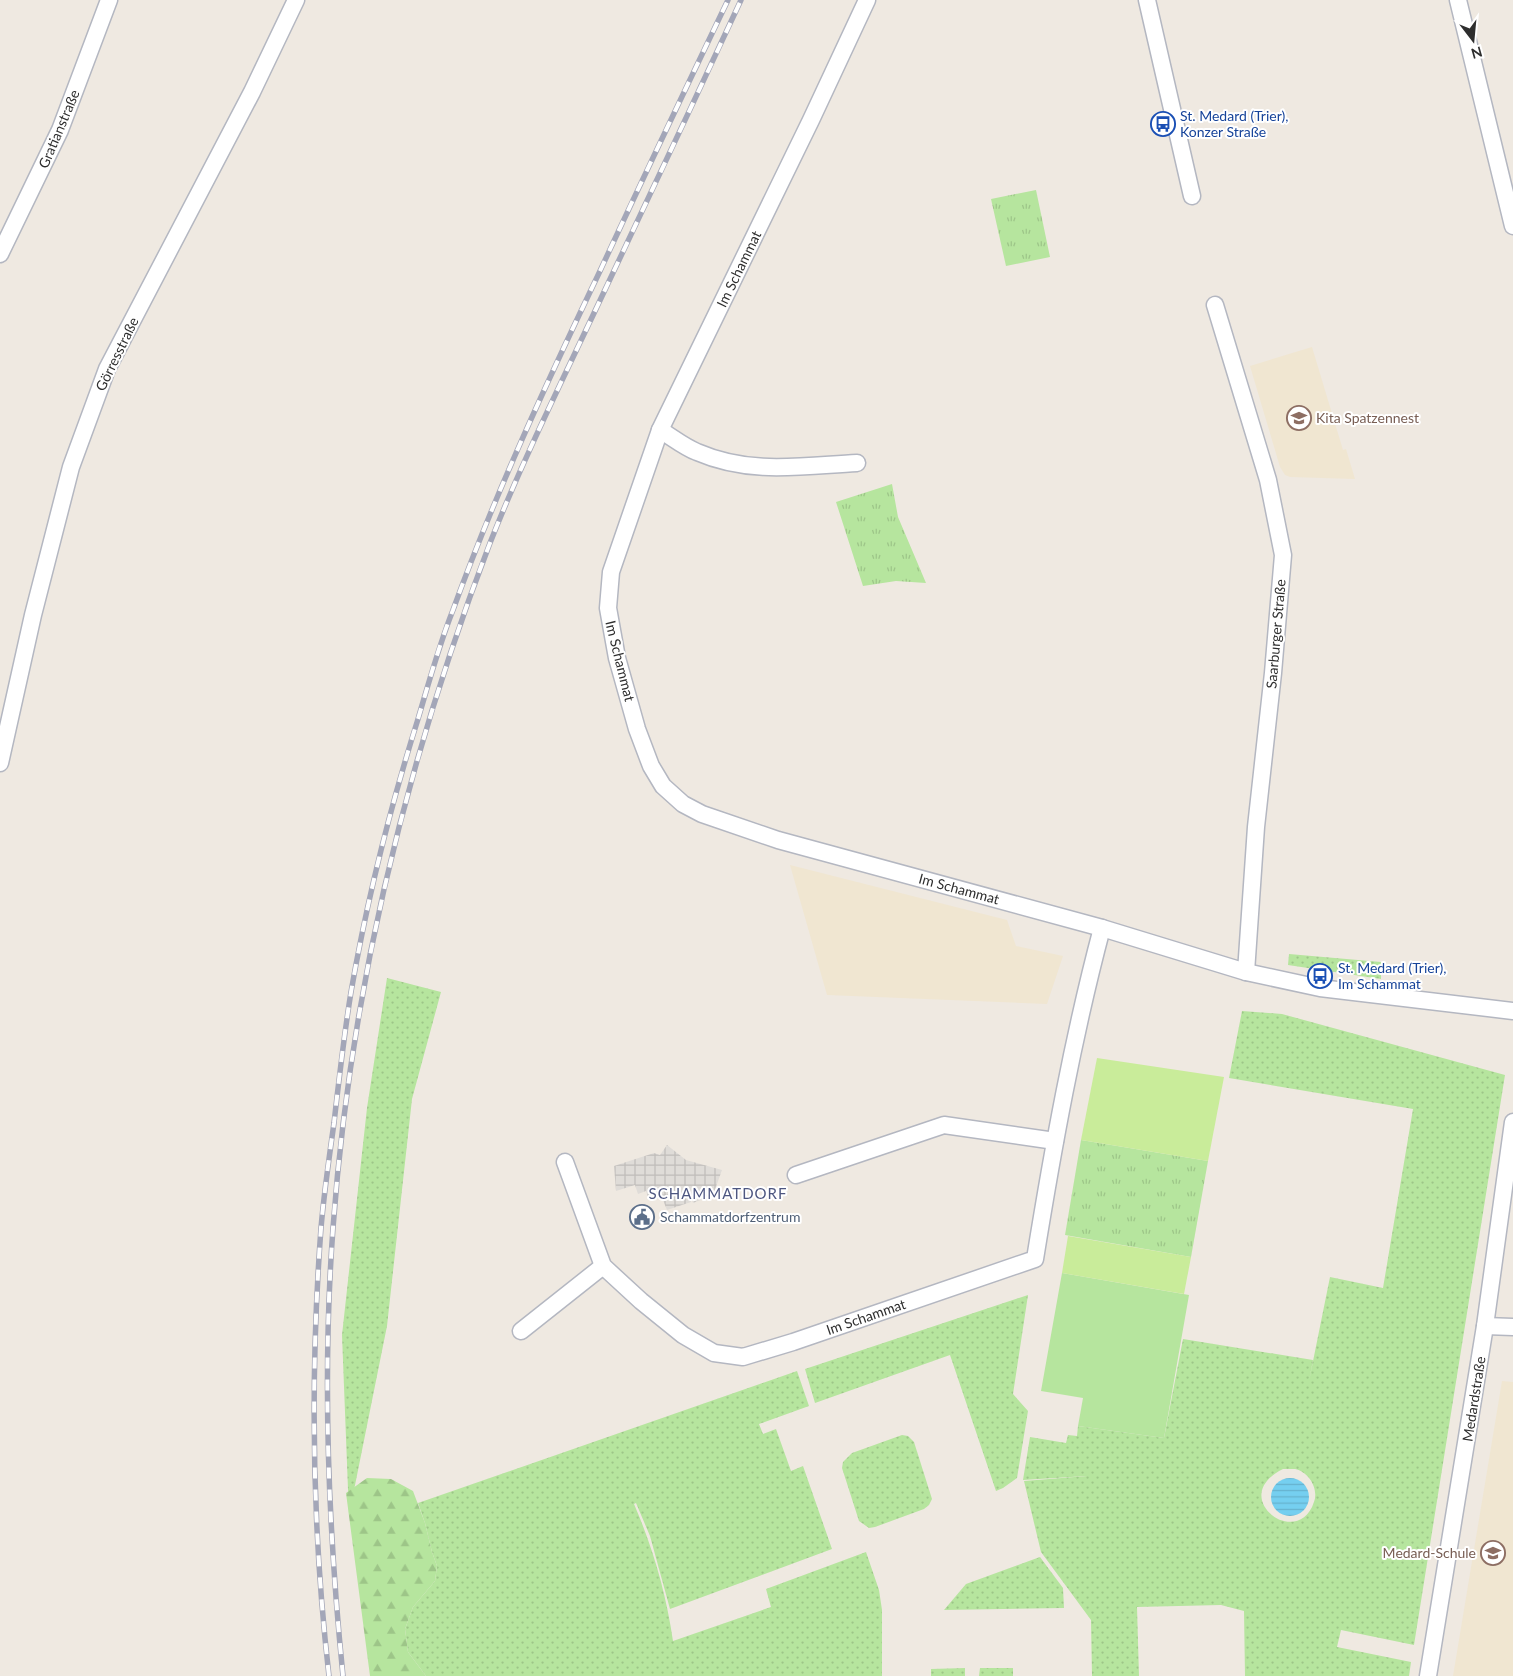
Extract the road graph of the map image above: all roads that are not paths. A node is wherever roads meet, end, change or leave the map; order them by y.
1 (109, 0) edge
2 (296, 0) edge
3 (867, 0) edge
4 (1147, 0) edge
5 (1458, 0) edge
6 (1192, 196) dead end
7 (1513, 226) edge
8 (0, 254) edge
9 (1215, 305) dead end
10 (660, 430) junction
11 (857, 464) dead end
12 (0, 763) edge
13 (1102, 928) junction
14 (1246, 972) junction
15 (1513, 1012) edge
16 (1513, 1122) edge
17 (1055, 1141) junction
18 (565, 1162) dead end
19 (796, 1175) dead end
20 (603, 1266) junction
21 (1485, 1326) junction
22 (1513, 1327) edge
23 (521, 1331) dead end
24 (1428, 1676) edge

1 - 8 street, Gratianstraße
2 - 12 street, Görresstraße
3 - 10 street, Im Schammat
4 - 6 street
5 - 7 street
9 - 14 street, Saarburger Straße
10 - 11 street
10 - 13 street, Im Schammat
13 - 14 street, Im Schammat
13 - 17 street, Im Schammat
14 - 15 street, Im Schammat
16 - 21 street, Medardstraße
17 - 19 street
17 - 20 street, Im Schammat
18 - 20 street, Im Schammat
20 - 23 street
21 - 22 street
21 - 24 street, Medardstraße

